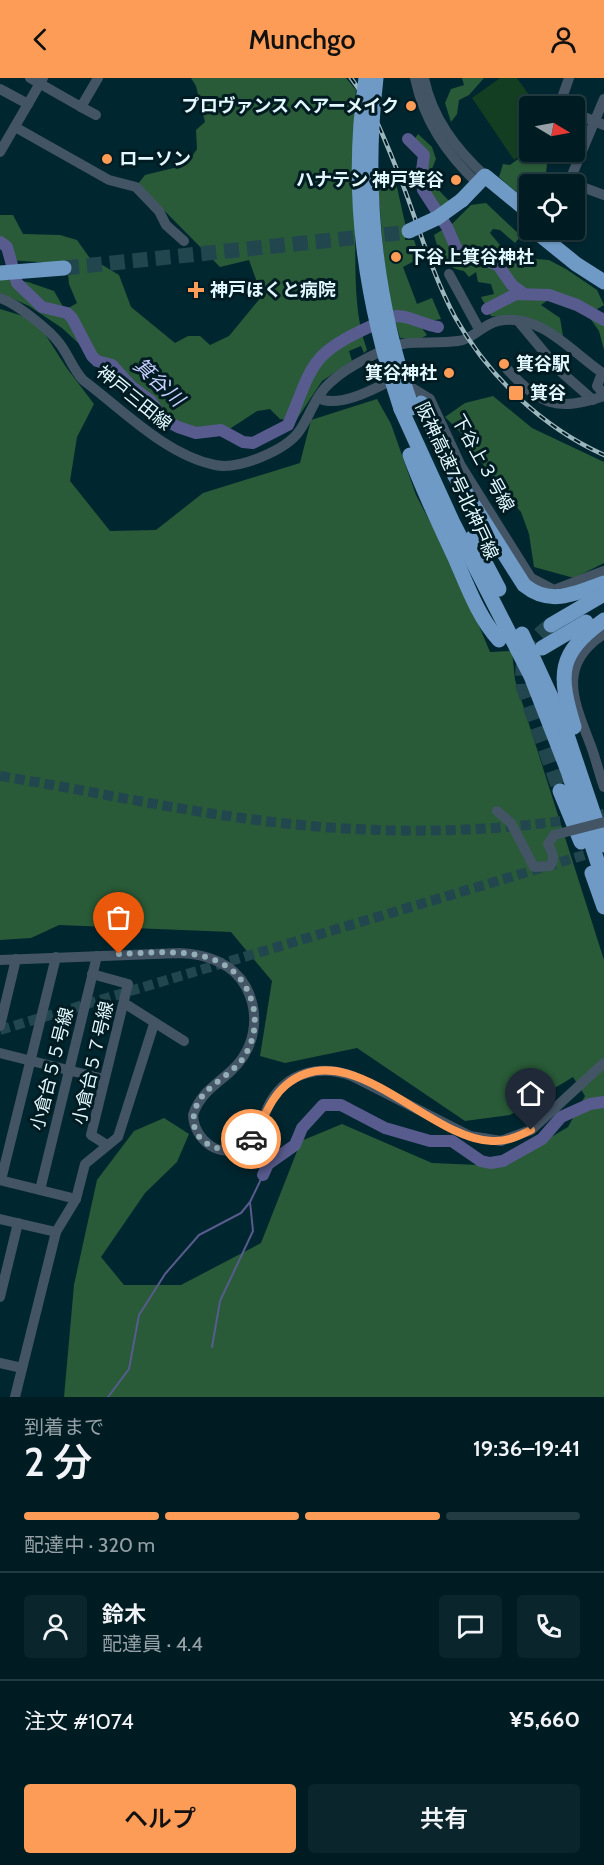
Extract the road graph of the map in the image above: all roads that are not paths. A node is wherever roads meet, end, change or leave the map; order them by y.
1 (98, 78) edge
2 (366, 78) edge
3 (376, 78) edge
4 (415, 78) edge
5 (424, 78) edge
6 (568, 78) edge
7 (37, 80) edge
8 (0, 89) edge
9 (563, 96) edge
10 (604, 99) edge
11 (27, 104) junction
12 (81, 106) junction
13 (96, 115) dead end
14 (585, 117) edge
15 (599, 123) edge
16 (15, 127) junction
17 (0, 152) edge
18 (481, 180) junction
19 (604, 195) edge
20 (519, 206) edge
21 (519, 216) edge
22 (404, 232) tunnel mouth
23 (546, 240) edge
24 (562, 240) edge
25 (184, 241) dead end
26 (64, 268) tunnel mouth
27 (604, 271) edge
28 (2, 273) edge
29 (449, 274) dead end
30 (604, 282) edge
31 (0, 298) edge
32 (518, 321) junction
33 (479, 329) junction
34 (507, 369) dead end
35 (603, 373) edge
36 (600, 396) edge
37 (318, 398) junction
38 (407, 408) junction
39 (604, 572) edge
40 (604, 583) edge
41 (604, 594) edge
42 (604, 610) edge
43 (604, 620) edge
44 (551, 625) tunnel mouth
45 (604, 634) edge
46 (499, 640) dead end
47 (542, 648) dead end
48 (604, 787) edge
49 (560, 791) tunnel mouth
50 (497, 811) dead end
51 (604, 822) edge
52 (604, 830) edge
53 (604, 845) edge
54 (604, 882) edge
55 (604, 907) edge
56 (97, 956) junction
57 (56, 957) junction
58 (16, 959) junction
59 (0, 960) edge
60 (92, 974) junction
61 (124, 1003) junction
62 (154, 1024) junction
63 (0, 1026) edge
64 (184, 1041) dead end
65 (0, 1053) edge
66 (31, 1061) junction
67 (604, 1063) edge
68 (68, 1070) junction
69 (104, 1079) junction
70 (107, 1145) junction
71 (0, 1180) edge
72 (40, 1190) junction
73 (76, 1199) junction
74 (0, 1219) edge
75 (18, 1223) junction
76 (56, 1232) junction
77 (0, 1297) edge
78 (0, 1363) edge
79 (22, 1368) junction
80 (15, 1397) edge

1 - 12 street
2 - 38 highway, 阪神高速7号北神戸線, bridge
3 - 38 highway, bridge
4 - 18 street
5 - 18 street
6 - 9 street
7 - 11 street
7 - 12 street
8 - 11 street
10 - 15 street
11 - 16 street
12 - 13 street
14 - 15 street
15 - 19 street
16 - 17 street
16 - 25 street
18 - 20 highway
18 - 21 highway
18 - 22 highway, bridge
23 - 30 highway
24 - 27 highway
26 - 28 highway
29 - 33 street
31 - 37 street, 神戸三田線
32 - 33 street, 神戸三田線
32 - 35 street, 神戸三田線
32 - 36 street
33 - 37 street, 神戸三田線
34 - 36 street
35 - 36 street
37 - 39 street, 下谷上３号線
38 - 40 highway
38 - 46 highway
38 - 53 highway, 阪神高速7号北神戸線
38 - 54 highway, 阪神高速7号北神戸線
41 - 44 highway
42 - 47 highway
43 - 52 highway
45 - 48 street
49 - 55 highway
50 - 51 street, bridge
56 - 57 street
56 - 60 street, 小倉台５５号線
56 - 67 street
57 - 58 street
57 - 66 street
58 - 59 street
58 - 63 street
60 - 61 street, 小倉台５７号線
60 - 68 street, 小倉台５５号線
61 - 62 street
61 - 69 street, 小倉台５７号線
62 - 64 street
62 - 70 street
65 - 66 street
66 - 68 street
66 - 71 street
68 - 69 street
68 - 72 street, 小倉台５５号線
69 - 70 street, 小倉台５７号線
70 - 73 street
71 - 72 street
72 - 73 street
73 - 76 street
74 - 75 street
75 - 76 street
75 - 77 street
76 - 79 street
78 - 79 street
79 - 80 street

